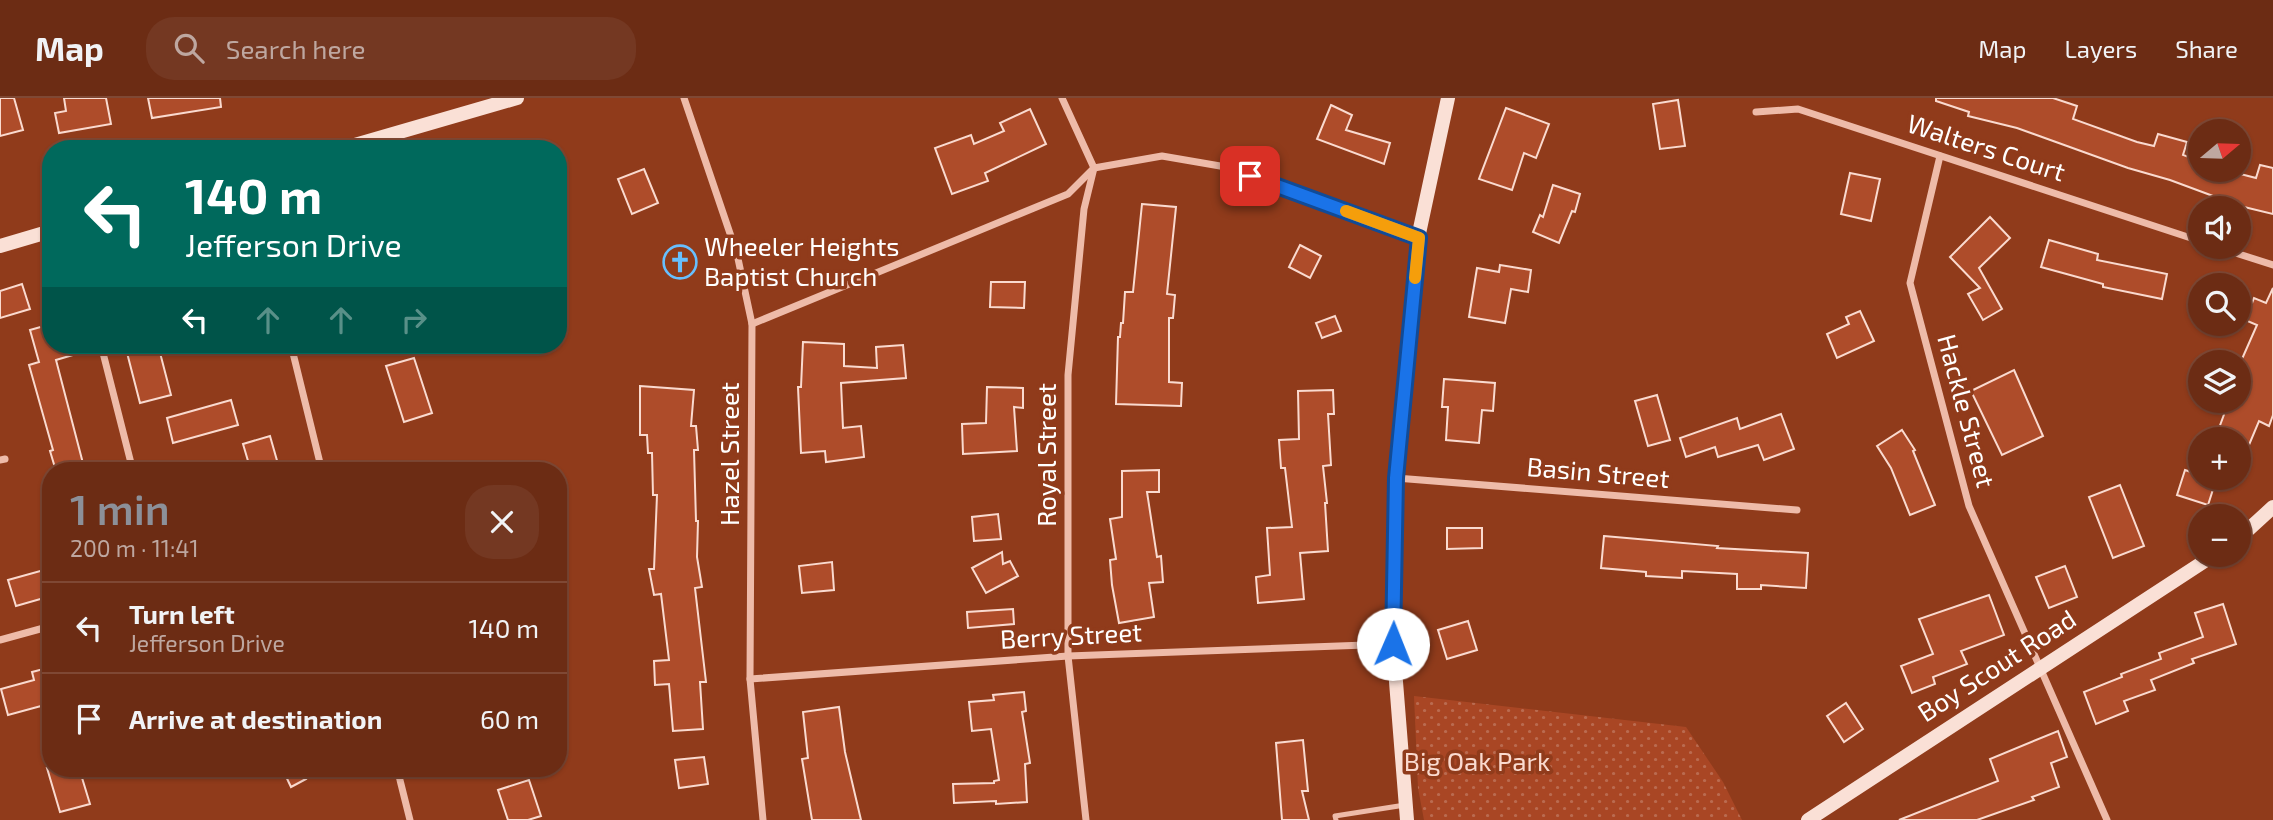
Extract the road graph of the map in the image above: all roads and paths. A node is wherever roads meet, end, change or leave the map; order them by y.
1 (517, 98) edge
2 (684, 98) edge
3 (1062, 98) edge
4 (1448, 98) edge
5 (1756, 112) dead end
6 (372, 140) edge
7 (1940, 156) junction
8 (1094, 168) junction
9 (42, 234) edge
10 (2188, 237) edge
11 (1419, 238) junction
12 (0, 246) edge
13 (2251, 258) edge
14 (2273, 265) edge
15 (752, 324) junction
16 (102, 354) edge
17 (293, 354) edge
18 (131, 462) edge
19 (320, 462) edge
20 (1396, 478) junction
21 (2273, 507) edge
22 (1797, 510) dead end
23 (2251, 527) edge
24 (2195, 567) edge
25 (42, 628) edge
26 (0, 640) edge
27 (1393, 644) junction
28 (1068, 656) junction
29 (2040, 667) junction
30 (750, 679) junction
31 (399, 777) edge
32 (1405, 805) junction
33 (410, 820) edge
34 (763, 820) edge
35 (1086, 820) edge
36 (1336, 820) edge
37 (1407, 820) edge
38 (1808, 820) edge
39 (2107, 820) edge

1 - 6 street
2 - 15 street, Hazel Street
3 - 8 street
4 - 11 street
5 - 7 street, Walters Court
7 - 10 street, Walters Court
7 - 29 street, Hackle Street
8 - 11 street
8 - 15 street
8 - 28 street, Royal Street
9 - 12 street
11 - 20 street
13 - 14 street
15 - 30 street, Hazel Street
16 - 18 street
17 - 19 street
20 - 22 street, Basin Street
20 - 27 street
21 - 23 street
24 - 29 street, Boy Scout Road
25 - 26 street
27 - 28 street, Berry Street
27 - 32 street
28 - 30 street, Berry Street
28 - 35 street, Royal Street
29 - 38 street, Boy Scout Road
29 - 39 street, Hackle Street
30 - 34 street, Hazel Street
31 - 33 street
32 - 36 lane
32 - 37 street

